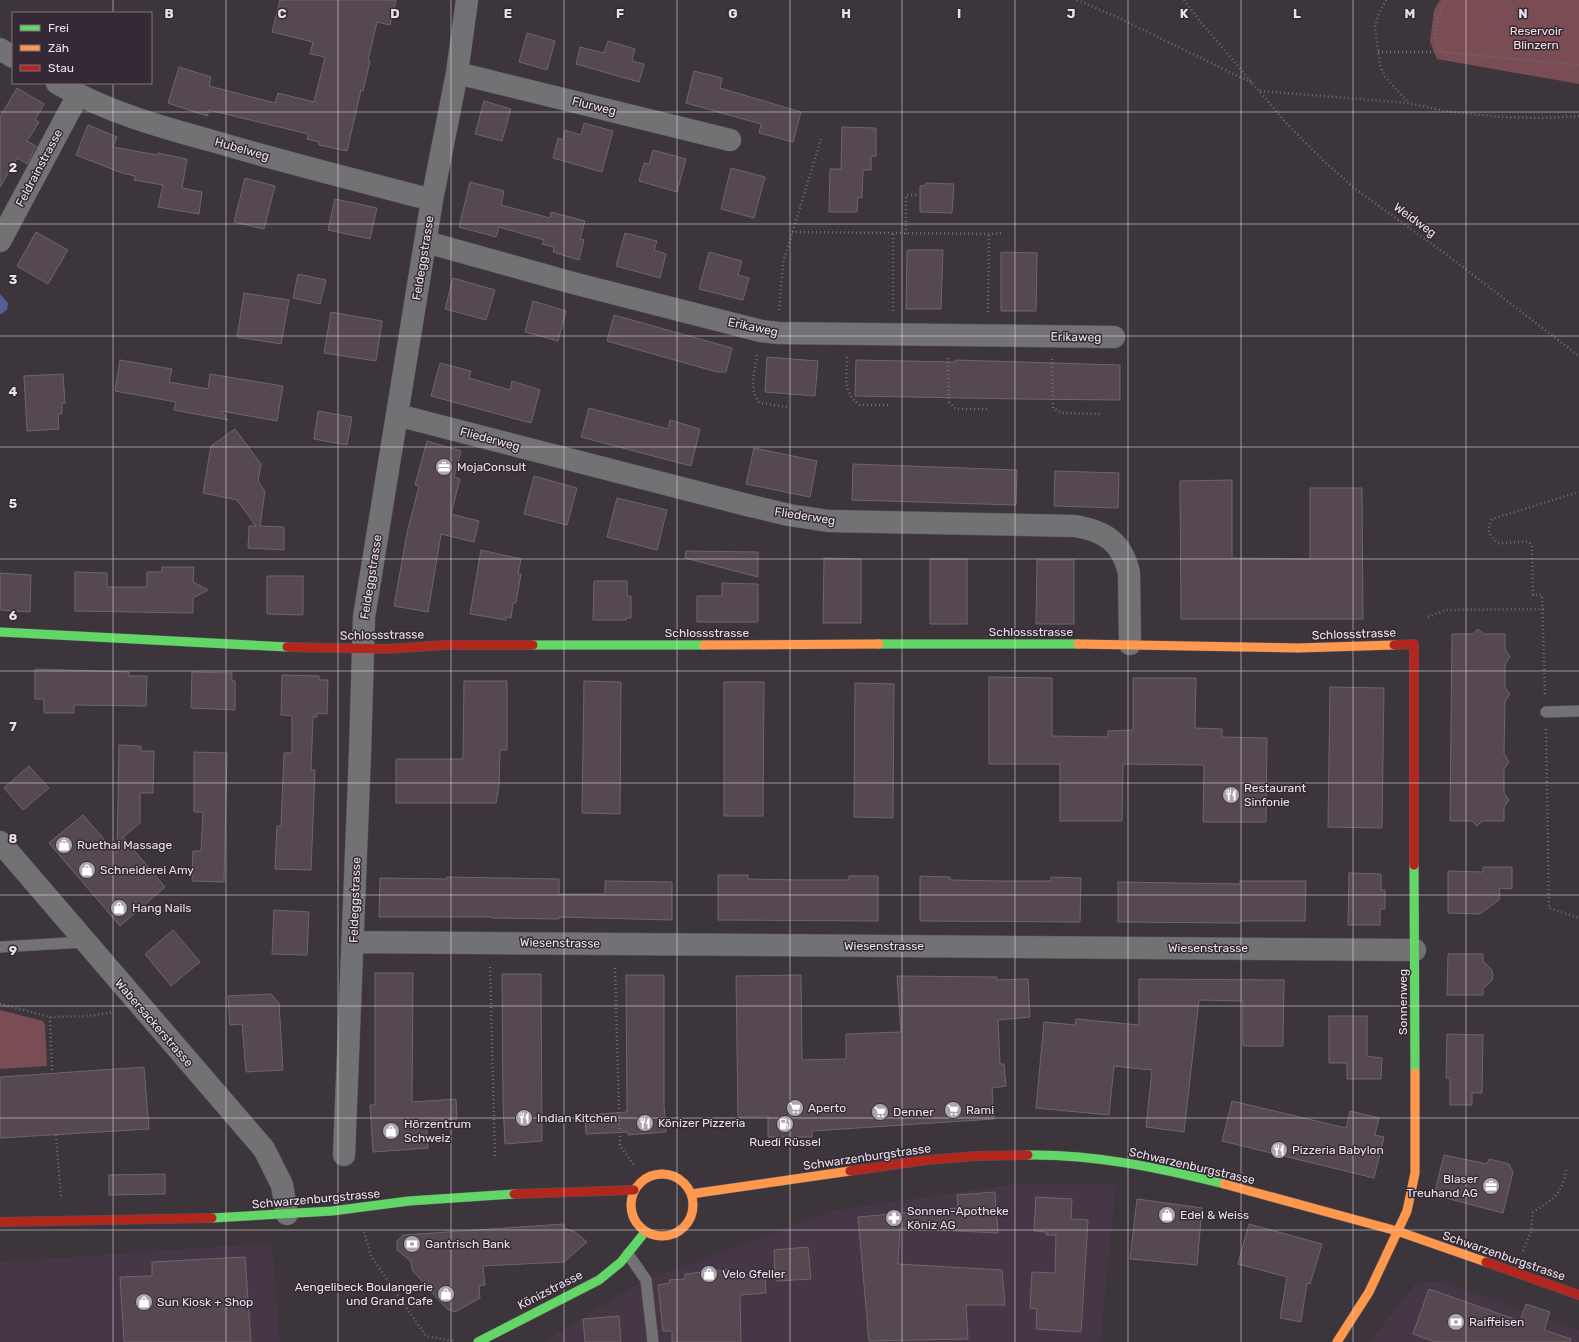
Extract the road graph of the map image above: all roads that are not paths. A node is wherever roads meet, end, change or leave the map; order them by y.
1 (467, 0) edge
2 (0, 49) edge
3 (12, 56) edge
4 (457, 73) junction
5 (59, 84) edge
6 (78, 95) junction
7 (730, 140) dead end
8 (432, 200) junction
9 (0, 241) edge
10 (426, 242) junction
11 (1114, 337) dead end
12 (397, 415) junction
13 (0, 632) edge
14 (1130, 644) junction
15 (1414, 644) joint
16 (363, 649) junction
17 (1579, 711) edge
18 (1546, 712) road end
19 (0, 842) edge
20 (84, 942) junction
21 (353, 942) junction
22 (0, 946) edge
23 (1415, 950) junction
24 (344, 1155) dead end
25 (634, 1190) junction
26 (691, 1194) junction
27 (287, 1214) junction
28 (0, 1222) edge
29 (1397, 1231) junction
30 (645, 1232) junction
31 (628, 1254) junction
32 (1579, 1295) edge
33 (478, 1342) edge
34 (653, 1342) edge
35 (1337, 1342) edge

1 - 4 street, Feldeggstrasse
2 - 3 street
4 - 7 street, Flurweg
4 - 8 street, Feldeggstrasse
5 - 6 street, Hubelweg
6 - 8 street, Hubelweg
6 - 9 street, Feldrainstrasse
8 - 10 street, Feldeggstrasse
10 - 11 street, Erikaweg
10 - 12 street, Feldeggstrasse
12 - 14 street, Fliederweg
12 - 16 street, Feldeggstrasse
13 - 16 street, Schlossstrasse
14 - 15 street, Schlossstrasse
14 - 16 street, Schlossstrasse
15 - 23 street, Sonnenweg
16 - 21 street, Feldeggstrasse
17 - 18 lane
19 - 20 street, Wabersackerstrasse
20 - 22 lane
20 - 27 street, Wabersackerstrasse
21 - 23 street, Wiesenstrasse
21 - 24 street, Feldeggstrasse
23 - 29 street, Sonnenweg
25 - 26 street
25 - 27 street, Schwarzenburgstrasse
25 - 30 street
26 - 29 street, Schwarzenburgstrasse
26 - 30 street
27 - 28 street, Schwarzenburgstrasse
29 - 32 street, Schwarzenburgstrasse
29 - 35 street, Sonnenweg
30 - 31 street, Könizstrasse
31 - 33 street, Könizstrasse
31 - 34 lane

